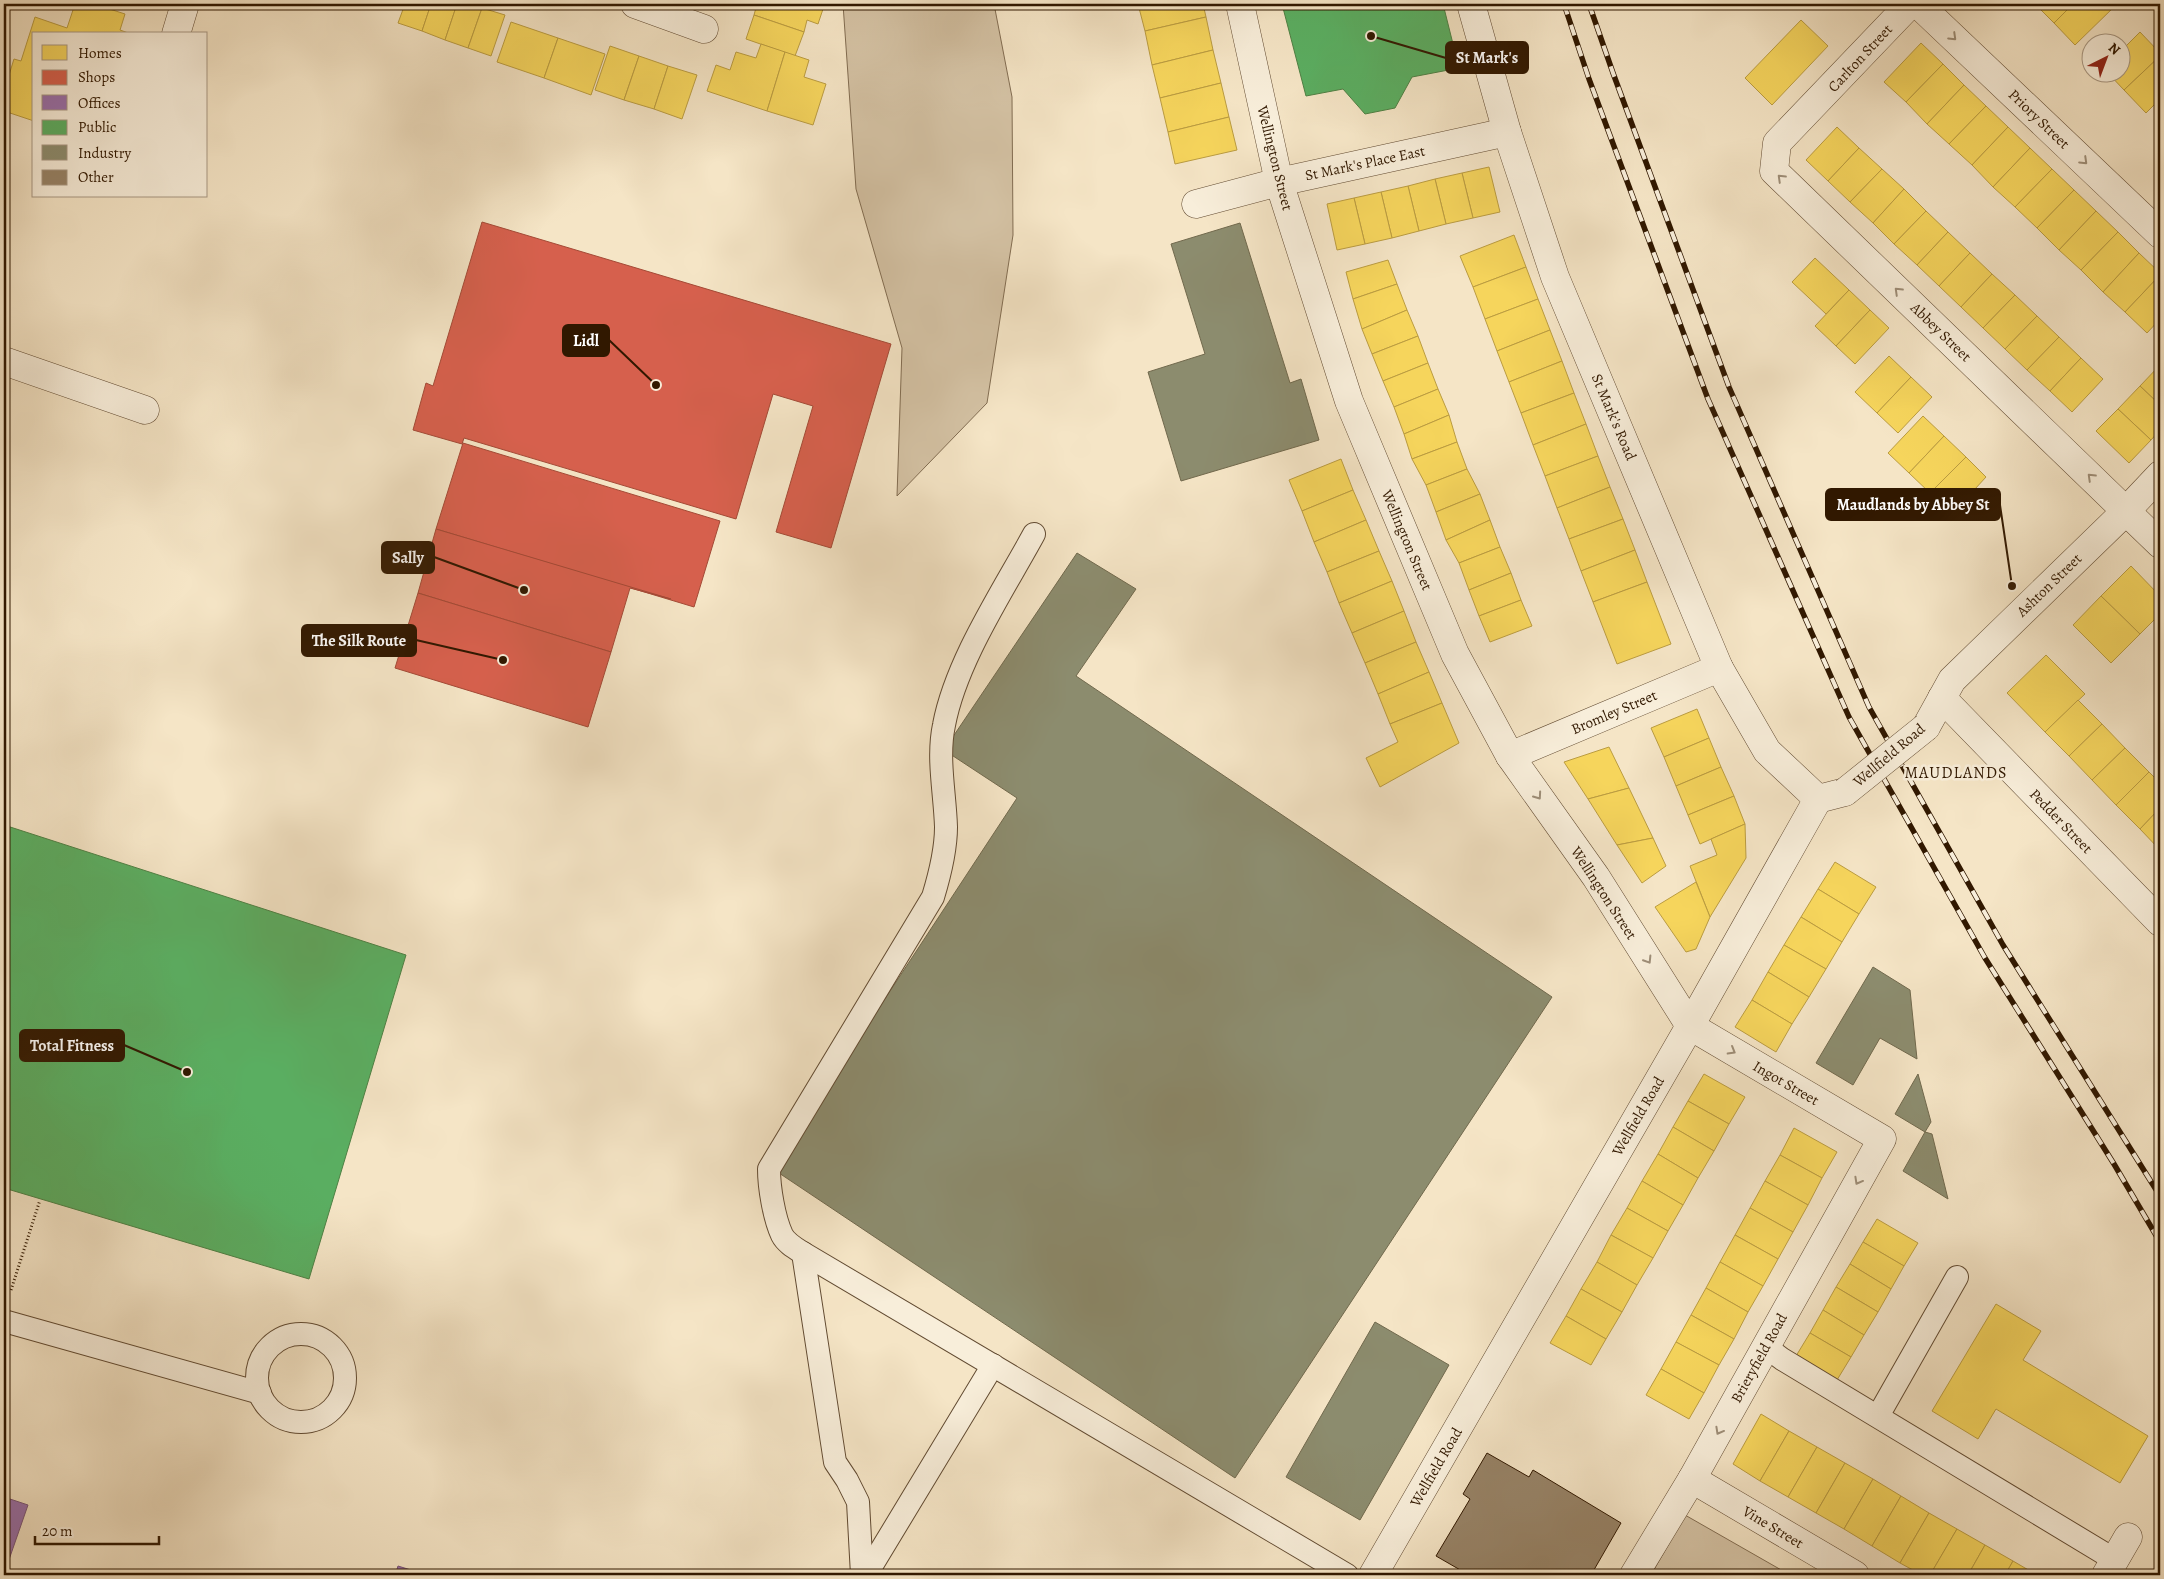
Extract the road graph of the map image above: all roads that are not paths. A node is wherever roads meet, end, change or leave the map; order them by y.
1 (185, 4) edge
2 (635, 4) edge
3 (1240, 4) edge
4 (1471, 4) edge
5 (1910, 4) edge
6 (1918, 4) edge
7 (704, 29) dead end
8 (177, 32) edge
9 (1809, 112) joint
10 (1507, 132) junction
11 (1279, 182) junction
12 (1196, 204) dead end
13 (2160, 234) edge
14 (4, 361) edge
15 (145, 410) dead end
16 (2160, 474) edge
17 (2126, 511) junction
18 (1034, 534) dead end
19 (2160, 544) edge
20 (1719, 668) junction
21 (1942, 698) junction
22 (1510, 756) junction
23 (1818, 799) junction
24 (2160, 922) edge
25 (1690, 1026) junction
26 (1882, 1139) joint
27 (802, 1253) junction
28 (1957, 1276) dead end
29 (4, 1321) edge
30 (1766, 1347) junction
31 (993, 1365) junction
32 (260, 1393) dead end
33 (1878, 1416) junction
34 (1692, 1479) junction
35 (2116, 1557) edge
36 (862, 1575) edge
37 (866, 1575) edge
38 (1348, 1575) edge
39 (1374, 1575) edge
40 (1634, 1575) edge
41 (1855, 1575) edge

1 - 8 street
2 - 7 street
3 - 11 street, Wellington Street
4 - 10 street, St Mark's Road
5 - 9 street, Carlton Street
6 -> 13 street, Priory Street
17 -> 9 street, Abbey Street
10 - 11 street, St Mark's Place East
10 - 20 street, St Mark's Road
11 - 12 street, St Mark's Place East
11 - 22 street, Wellington Street
14 - 15 street
16 - 17 street, Ashton Street
17 - 19 street, Abbey Street
17 - 21 street, Ashton Street
18 - 27 lane
20 - 22 street, Bromley Street
20 - 23 street, St Mark's Road
21 - 23 street, Wellfield Road, bridge
21 - 24 street, Pedder Street
22 -> 25 street, Wellington Street
23 - 25 street, Wellfield Road
25 -> 26 street, Ingot Street
25 - 39 street, Wellfield Road
26 -> 30 street, Brieryfield Road
27 - 31 lane
27 - 36 lane
28 - 33 lane
29 - 32 lane
30 - 33 lane
30 -> 34 street, Brieryfield Road
31 - 37 lane
31 - 38 lane
33 - 35 lane
34 - 40 street, Brieryfield Road
34 - 41 street, Vine Street

